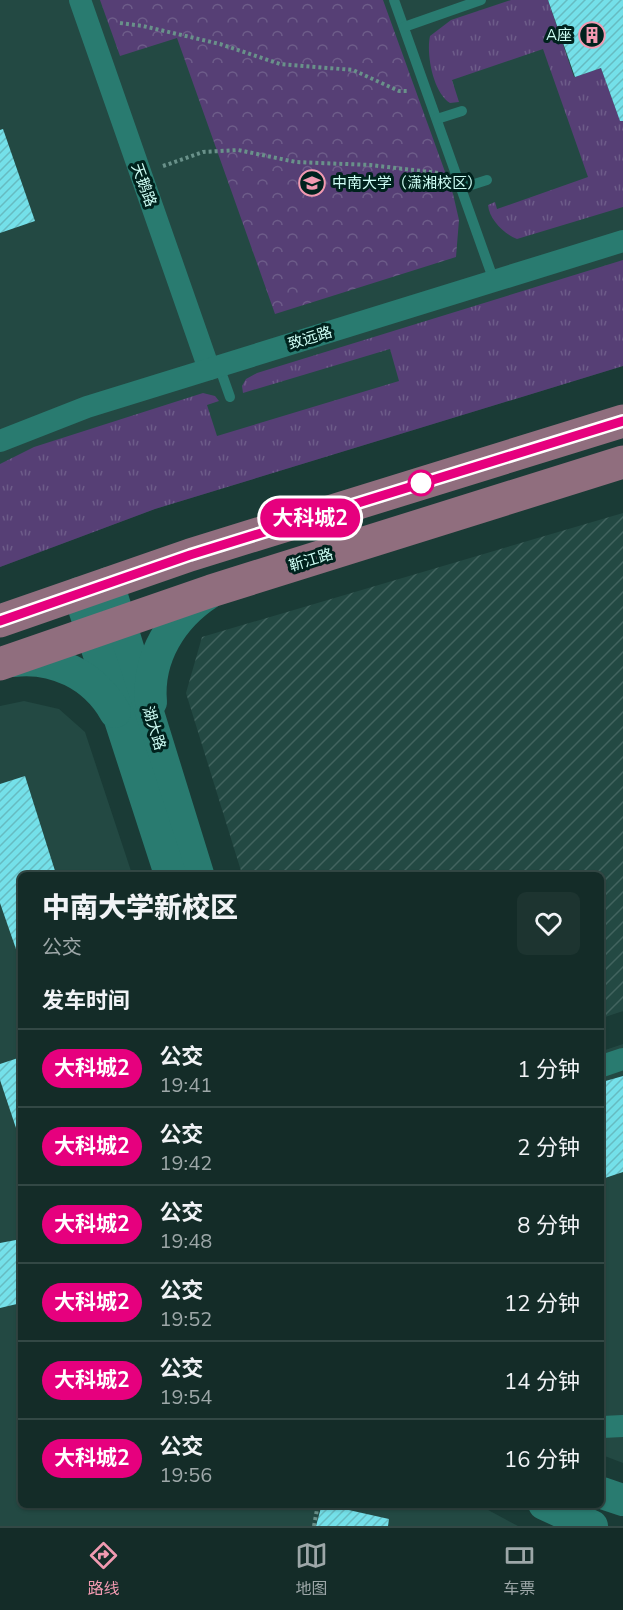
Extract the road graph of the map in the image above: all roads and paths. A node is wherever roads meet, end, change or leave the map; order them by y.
1 (80, 0) edge
2 (92, 0) edge
3 (394, 0) edge
4 (481, 0) edge
5 (120, 23) dead end
6 (404, 27) junction
7 (426, 86) junction
8 (462, 111) dead end
9 (437, 119) junction
10 (151, 170) junction
11 (457, 176) junction
12 (487, 180) dead end
13 (462, 188) junction
14 (623, 228) edge
15 (623, 242) edge
16 (492, 275) junction
17 (212, 361) junction
18 (230, 398) dead end
19 (623, 420) edge
20 (0, 425) edge
21 (0, 441) edge
22 (623, 462) edge
23 (94, 588) junction
24 (211, 591) junction
25 (0, 621) edge
26 (107, 627) junction
27 (3, 663) edge
28 (139, 728) junction
29 (170, 872) edge
30 (197, 872) edge
31 (623, 1059) edge
32 (604, 1065) edge
33 (623, 1426) edge
34 (604, 1427) edge
35 (604, 1494) edge
36 (623, 1500) edge
37 (317, 1508) edge
38 (561, 1514) edge
39 (314, 1526) edge
40 (592, 1526) edge

1 - 17 street, 天鹅路
2 - 10 street
3 - 6 lane
4 - 6 lane
5 - 7 path
6 - 7 lane
7 - 9 lane
8 - 9 lane
9 - 11 lane
10 - 11 path
10 - 17 street
11 - 13 lane
12 - 13 lane
13 - 16 lane
14 - 16 street
15 - 16 street, 致远路
16 - 17 street, 致远路
17 - 18 lane
17 - 20 street
17 - 21 street, 致远路
19 - 23 main road
22 - 24 main road, 靳江路
23 - 25 main road
23 - 26 main road
24 - 26 main road, 靳江路
24 - 28 main road
26 - 27 main road, 靳江路
26 - 28 main road
27 - 28 main road
28 - 29 main road
28 - 30 main road, 湖大路
31 - 32 street
33 - 34 street
35 - 36 main road
37 - 39 path
38 - 40 main road

